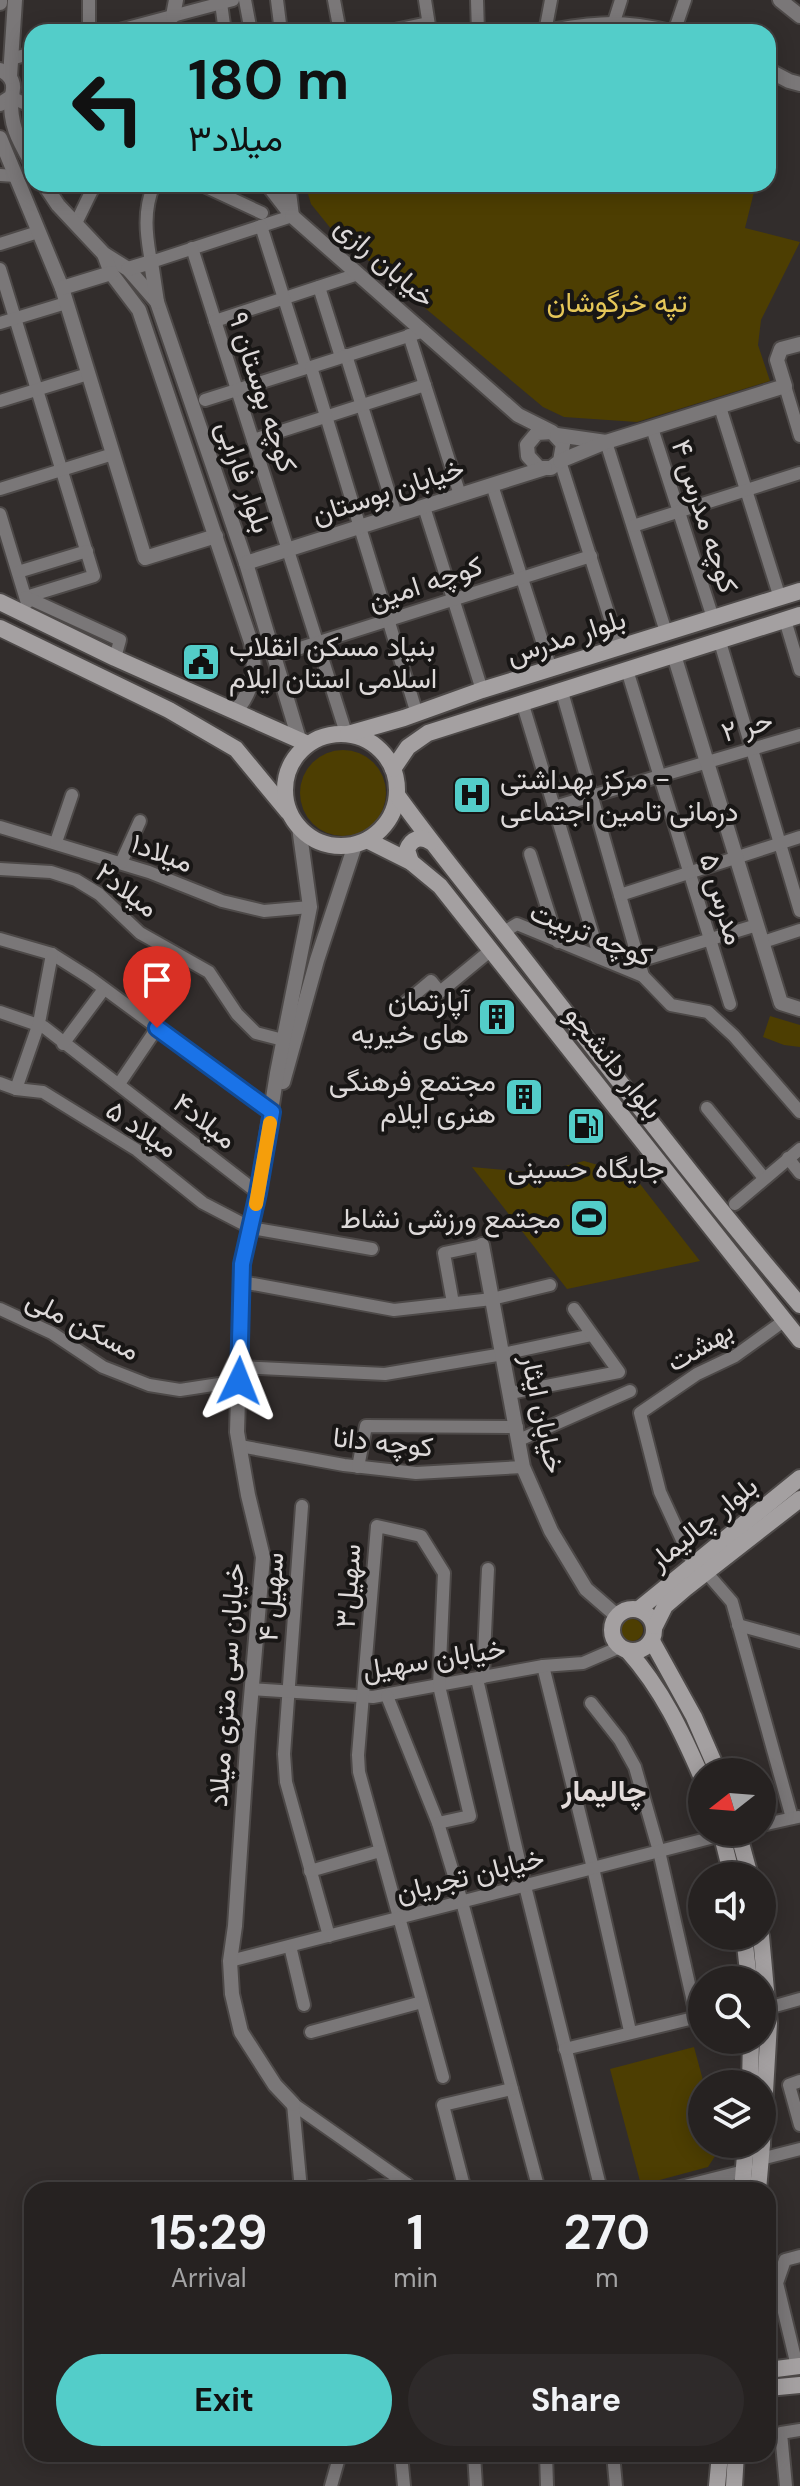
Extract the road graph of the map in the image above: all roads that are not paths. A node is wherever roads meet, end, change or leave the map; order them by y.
1 (89, 0) edge
2 (176, 0) edge
3 (245, 0) edge
4 (277, 0) edge
5 (334, 0) edge
6 (425, 0) edge
7 (477, 0) edge
8 (551, 0) edge
9 (621, 0) edge
10 (685, 0) edge
11 (780, 0) edge
12 (227, 2) edge
13 (6, 3) edge
14 (173, 16) junction
15 (800, 16) edge
16 (614, 22) junction
17 (89, 24) edge
18 (157, 24) edge
19 (226, 24) edge
20 (250, 24) edge
21 (280, 24) edge
22 (338, 24) edge
23 (428, 24) edge
24 (478, 24) edge
25 (546, 24) edge
26 (600, 24) edge
27 (639, 24) edge
28 (675, 24) edge
29 (24, 55) edge
30 (11, 59) junction
31 (5, 73) edge
32 (776, 74) edge
33 (800, 84) edge
34 (6, 100) edge
35 (0, 138) edge
36 (24, 150) edge
37 (0, 175) edge
38 (16, 176) junction
39 (49, 192) edge
40 (91, 192) edge
41 (152, 192) edge
42 (214, 192) edge
43 (280, 192) edge
44 (58, 205) junction
45 (292, 216) junction
46 (262, 219) junction
47 (76, 223) junction
48 (36, 227) junction
49 (0, 244) edge
50 (192, 248) junction
51 (104, 254) junction
52 (151, 262) junction
53 (0, 269) edge
54 (128, 269) junction
55 (111, 273) junction
56 (358, 274) junction
57 (319, 287) junction
58 (64, 295) junction
59 (285, 298) junction
60 (157, 302) junction
61 (15, 318) junction
62 (215, 321) junction
63 (0, 323) edge
64 (166, 325) junction
65 (416, 333) junction
66 (148, 334) junction
67 (800, 344) edge
68 (343, 356) junction
69 (309, 368) junction
70 (88, 374) junction
71 (425, 385) junction
72 (785, 386) junction
73 (37, 389) junction
74 (237, 390) junction
75 (205, 400) dead end
76 (0, 401) edge
77 (361, 405) junction
78 (720, 407) junction
79 (518, 415) junction
80 (325, 417) junction
81 (652, 428) junction
82 (554, 434) junction
83 (800, 436) edge
84 (253, 440) junction
85 (606, 442) junction
86 (527, 450) junction
87 (113, 454) junction
88 (560, 461) junction
89 (545, 468) junction
90 (62, 470) junction
91 (800, 473) edge
92 (492, 485) junction
93 (0, 489) edge
94 (746, 490) junction
95 (460, 495) junction
96 (424, 507) junction
97 (679, 511) junction
98 (0, 514) edge
99 (396, 515) junction
100 (633, 526) junction
101 (358, 527) junction
102 (216, 536) junction
103 (287, 550) junction
104 (87, 551) junction
105 (591, 556) junction
106 (246, 563) junction
107 (18, 572) junction
108 (522, 578) junction
109 (800, 591) edge
110 (26, 597) junction
111 (780, 598) junction
112 (454, 600) junction
113 (0, 602) edge
114 (31, 617) junction
115 (792, 617) edge
116 (713, 618) junction
117 (387, 621) junction
118 (0, 628) edge
119 (58, 631) junction
120 (666, 632) junction
121 (19, 636) junction
122 (269, 636) junction
123 (251, 642) junction
124 (720, 642) junction
125 (317, 643) junction
126 (619, 647) junction
127 (50, 651) junction
128 (674, 655) junction
129 (275, 656) junction
130 (115, 658) junction
131 (551, 669) junction
132 (627, 670) junction
133 (800, 670) edge
134 (482, 690) junction
135 (562, 692) junction
136 (523, 705) junction
137 (235, 712) junction
138 (410, 716) junction
139 (347, 734) junction
140 (800, 735) edge
141 (416, 741) junction
142 (304, 742) junction
143 (751, 750) junction
144 (707, 762) junction
145 (393, 769) junction
146 (660, 776) junction
147 (72, 795) dead end
148 (397, 795) junction
149 (592, 796) junction
150 (554, 807) junction
151 (140, 821) dead end
152 (295, 822) junction
153 (0, 827) edge
154 (800, 837) edge
155 (56, 842) junction
156 (361, 842) junction
157 (431, 842) junction
158 (781, 843) junction
159 (530, 854) dead end
160 (737, 858) junction
161 (411, 862) junction
162 (121, 863) junction
163 (0, 869) edge
164 (689, 873) junction
165 (620, 895) junction
166 (310, 907) junction
167 (800, 911) edge
168 (757, 925) junction
169 (800, 930) edge
170 (504, 932) junction
171 (0, 939) edge
172 (710, 940) junction
173 (558, 942) junction
174 (763, 942) junction
175 (491, 950) junction
176 (52, 954) junction
177 (600, 958) junction
178 (639, 961) junction
179 (643, 976) junction
180 (104, 989) junction
181 (406, 1002) dead end
182 (730, 1004) dead end
183 (800, 1009) edge
184 (0, 1012) edge
185 (39, 1023) junction
186 (157, 1028) junction
187 (288, 1042) junction
188 (63, 1044) junction
189 (0, 1083) edge
190 (119, 1084) junction
191 (16, 1089) junction
192 (707, 1108) dead end
193 (272, 1112) junction
194 (800, 1112) edge
195 (800, 1149) edge
196 (788, 1158) junction
197 (800, 1173) edge
198 (764, 1178) junction
199 (258, 1193) junction
200 (735, 1204) dead end
201 (251, 1228) junction
202 (482, 1245) joint
203 (372, 1249) dead end
204 (242, 1282) junction
205 (550, 1285) dead end
206 (492, 1299) junction
207 (453, 1303) junction
208 (800, 1305) edge
209 (0, 1309) edge
210 (574, 1309) dead end
211 (785, 1320) junction
212 (592, 1335) junction
213 (800, 1340) edge
214 (503, 1354) junction
215 (239, 1374) junction
216 (630, 1391) dead end
217 (510, 1393) junction
218 (518, 1434) junction
219 (240, 1446) junction
220 (358, 1467) junction
221 (523, 1467) junction
222 (800, 1478) edge
223 (800, 1499) edge
224 (302, 1506) dead end
225 (488, 1569) dead end
226 (700, 1569) junction
227 (639, 1609) junction
228 (617, 1616) junction
229 (738, 1625) junction
230 (653, 1634) junction
231 (800, 1642) edge
232 (624, 1649) junction
233 (543, 1666) junction
234 (480, 1678) junction
235 (439, 1686) junction
236 (251, 1689) junction
237 (289, 1691) junction
238 (387, 1696) junction
239 (364, 1697) junction
240 (591, 1703) dead end
241 (693, 1758) edge
242 (712, 1758) edge
243 (796, 1817) edge
244 (776, 1822) edge
245 (438, 1823) junction
246 (688, 1844) edge
247 (380, 1851) junction
248 (659, 1851) junction
249 (593, 1868) junction
250 (310, 1871) junction
251 (525, 1886) junction
252 (462, 1902) junction
253 (399, 1918) junction
254 (329, 1936) junction
255 (290, 1946) junction
256 (230, 1961) junction
257 (688, 1970) edge
258 (800, 1999) edge
259 (422, 2002) junction
260 (304, 2005) dead end
261 (776, 2006) edge
262 (688, 2018) edge
263 (630, 2031) junction
264 (311, 2032) dead end
265 (567, 2055) junction
266 (443, 2077) dead end
267 (800, 2081) edge
268 (511, 2084) junction
269 (293, 2104) junction
270 (800, 2125) edge
271 (776, 2149) edge
272 (800, 2149) edge
273 (745, 2158) edge
274 (761, 2158) edge
275 (744, 2171) junction
276 (300, 2182) edge
277 (401, 2182) edge
278 (463, 2182) edge
279 (537, 2182) edge
280 (599, 2182) edge
281 (701, 2182) edge
282 (743, 2182) edge
283 (759, 2182) edge
284 (800, 2256) edge
285 (798, 2366) edge
286 (776, 2369) edge
287 (800, 2385) edge
288 (776, 2387) edge
289 (800, 2430) edge
290 (338, 2462) edge
291 (402, 2462) edge
292 (474, 2462) edge
293 (546, 2462) edge
294 (614, 2462) edge
295 (719, 2462) edge
296 (736, 2462) edge
297 (331, 2486) edge
298 (404, 2486) edge
299 (476, 2486) edge
300 (547, 2486) edge
301 (616, 2486) edge
302 (717, 2486) edge
303 (734, 2486) edge
304 (786, 2486) edge

1 - 17 street
2 - 14 street
3 - 20 street
4 - 21 street
5 - 22 street
6 - 23 street
7 - 24 street
8 - 25 street
9 - 16 street
10 - 28 street
11 - 15 street
12 - 14 street
12 - 19 street
13 - 30 street
14 - 18 street
16 - 26 street
16 - 27 street
29 - 30 street
30 - 31 street
31 - 34 street
32 - 33 street
34 - 36 street
35 - 38 street, بلوار فارابی
37 - 38 street
38 - 48 street, بلوار فارابی
39 - 44 street, بلوار فارابی
40 - 47 street
41 - 52 street
42 - 46 street
43 - 45 street
44 - 47 street, بلوار فارابی
44 - 48 street
45 - 46 street, خیابان رازی
45 - 56 street, خیابان رازی
46 - 50 street, خیابان رازی
46 - 59 street
47 - 51 street, بلوار فارابی
48 - 49 street
48 - 58 street, بلوار فارابی
50 - 52 street, خیابان رازی
50 - 62 street, کوچه بوستان ۹
51 - 54 street, بلوار فارابی
51 - 55 street, بلوار فارابی
52 - 54 street
52 - 60 street
53 - 61 street
54 - 60 street, بلوار فارابی
55 - 58 street
55 - 66 street, بلوار فارابی
56 - 57 street
56 - 65 street, خیابان رازی
57 - 59 street
57 - 68 street
58 - 61 street
58 - 70 street, بلوار فارابی
59 - 62 street
59 - 69 street
60 - 64 street, بلوار فارابی
61 - 63 street
61 - 73 street
62 - 74 street, کوچه بوستان ۹
64 - 66 street
64 - 106 street, بلوار فارابی
65 - 68 street
65 - 71 street
65 - 79 street, خیابان رازی
66 - 102 street, بلوار فارابی
67 - 72 street
68 - 69 street
68 - 77 street
69 - 74 street
69 - 80 street
70 - 73 street
70 - 87 street, بلوار فارابی
71 - 77 street
71 - 95 street
72 - 78 street
72 - 83 street
73 - 76 street
73 - 90 street
74 - 75 street
74 - 84 street, کوچه بوستان ۹
77 - 80 street
77 - 99 street
78 - 81 street
78 - 94 street
79 - 82 street, خیابان رازی
79 - 86 street
80 - 84 street
80 - 101 street
81 - 85 street
81 - 97 street, کوچه مدرس ۴
82 - 85 street, خیابان رازی
82 - 86 street
82 - 88 street
84 - 103 street, کوچه بوستان ۹
85 - 88 street
85 - 100 street
86 - 89 street
87 - 90 street
87 - 102 street, بلوار فارابی
88 - 89 street
88 - 105 street
89 - 92 street, خیابان بوستان
90 - 93 street
90 - 104 street
91 - 94 street
92 - 95 street, خیابان بوستان
92 - 108 street
94 - 97 street
94 - 111 street
95 - 96 street, خیابان بوستان
96 - 99 street, خیابان بوستان
96 - 112 street
97 - 100 street
97 - 116 street, کوچه مدرس ۴
98 - 107 street
99 - 101 street, خیابان بوستان
100 - 120 street
101 - 103 street, خیابان بوستان
101 - 117 street
102 - 123 street, بلوار فارابی
103 - 106 street, خیابان بوستان
103 - 125 street, کوچه بوستان ۹
104 - 107 street
104 - 110 street
105 - 108 street, کوچه امین
105 - 126 street
106 - 122 street, بلوار فارابی
107 - 110 street
108 - 112 street, کوچه امین
108 - 131 street
109 - 111 main road, بلوار مدرس
110 - 114 street
110 - 130 street
111 - 116 main road, بلوار مدرس
112 - 117 street, کوچه امین
112 - 134 street
113 - 114 main road
114 - 119 main road
114 - 121 main road
115 - 124 main road, بلوار مدرس
115 - 133 street
116 - 120 main road, بلوار مدرس
117 - 125 street, کوچه امین
117 - 138 street
118 - 121 main road
119 - 127 main road
119 - 130 main road
120 - 126 main road, بلوار مدرس
120 - 128 main road
121 - 127 main road
122 - 123 street
122 - 129 street, بلوار فارابی
123 - 137 street, بلوار فارابی
124 - 128 main road, بلوار مدرس
124 - 143 street
125 - 129 street, کوچه امین
125 - 139 street, کوچه بوستان ۹
126 - 131 main road, بلوار مدرس
127 - 152 main road
128 - 132 main road, بلوار مدرس
128 - 144 street
129 - 142 street, بلوار فارابی
130 - 137 main road
131 - 134 main road, بلوار مدرس
132 - 135 main road, بلوار مدرس
132 - 146 street, مدرس ۵
134 - 138 main road, بلوار مدرس
135 - 136 main road, بلوار مدرس
135 - 149 street
136 - 141 main road, بلوار مدرس
136 - 150 street
137 - 142 main road
138 - 139 main road, بلوار مدرس
138 - 141 main road
139 - 142 main road
139 - 145 main road
140 - 143 street, حر ۲
141 - 145 main road, بلوار مدرس
142 - 152 main road
143 - 144 street, حر ۲
143 - 158 street
144 - 146 street, حر ۲
144 - 160 street
145 - 148 main road
146 - 149 street, حر ۲
146 - 164 street, مدرس ۵
147 - 155 street
148 - 156 main road
148 - 157 main road, بلوار دانشجو
149 - 150 street, حر ۲
149 - 165 street
150 - 177 street
151 - 162 street
152 - 156 main road
152 - 166 street, خیابان سی متری میلاد
153 - 155 street, میلاد۱
154 - 158 street
155 - 162 street, میلاد۱
156 - 161 main road, بلوار دانشجو
156 - 187 street, خیابان سی متری میلاد
157 - 161 main road
157 - 170 main road, بلوار دانشجو
158 - 160 street
158 - 167 street
159 - 173 street
160 - 164 street
160 - 168 street
161 - 175 main road, بلوار دانشجو
162 - 166 street, میلاد۱
163 - 187 street, میلاد۲
164 - 165 street
164 - 172 street, مدرس ۵
165 - 178 street
166 - 187 street, خیابان سی متری میلاد
168 - 172 street
168 - 174 street
169 - 174 street
170 - 173 street, کوچه تربیت
170 - 208 main road, بلوار دانشجو
171 - 176 street
172 - 178 street
172 - 182 street, مدرس ۵
173 - 177 street, کوچه تربیت
174 - 183 street
175 - 181 street
175 - 211 main road, بلوار دانشجو
176 - 180 street
176 - 185 street
177 - 179 street, کوچه تربیت
178 - 179 street
179 - 194 street, کوچه تربیت
180 - 186 street
180 - 188 street
184 - 185 street, میلاد۴
185 - 188 street, میلاد۴
185 - 191 street
186 - 190 street
186 - 193 street
187 - 193 street, خیابان سی متری میلاد
188 - 190 street, میلاد۴
189 - 191 street, میلاد ۵
190 - 199 street, میلاد۴
191 - 201 street, میلاد ۵
192 - 198 street
193 - 199 street, خیابان سی متری میلاد
195 - 196 street
196 - 197 street
196 - 198 street
198 - 200 street
199 - 201 street, خیابان سی متری میلاد
201 - 203 street, میلاد ۵
201 - 204 street, خیابان سی متری میلاد
202 - 206 street, خیابان ایثار
202 - 207 street
204 - 207 street
204 - 215 street, خیابان سی متری میلاد
205 - 206 street
206 - 207 street
206 - 214 street, خیابان ایثار
209 - 215 street, مسکن ملی
210 - 212 street
211 - 213 main road, بلوار دانشجو
211 - 226 street, بهشت
212 - 214 street, مسکن ملی
212 - 217 street
214 - 215 street, مسکن ملی
214 - 217 street, خیابان ایثار
215 - 219 street, خیابان سی متری میلاد
216 - 218 street
217 - 218 street, خیابان ایثار
218 - 220 street
218 - 221 street, خیابان ایثار
219 - 220 street, کوچه دانا
219 - 236 street, خیابان سی متری میلاد
220 - 221 street, کوچه دانا
221 - 228 street, خیابان ایثار
222 - 226 main road, بلوار چالیمار
223 - 226 main road, بلوار چالیمار
224 - 237 street, سهیل ۴
225 - 234 street
226 - 227 main road, بلوار چالیمار
226 - 229 street
226 - 230 main road, بلوار چالیمار
227 - 228 main road
227 - 230 main road
228 - 232 main road
229 - 231 street
229 - 243 street
230 - 232 main road
230 - 242 main road
232 - 233 street, خیابان سهیل
232 - 241 main road
233 - 234 street, خیابان سهیل
233 - 249 street
234 - 235 street, خیابان سهیل
234 - 251 street
235 - 238 street, خیابان سهیل
235 - 239 street, سهیل۳
235 - 245 street
236 - 237 street, خیابان سهیل
236 - 256 street, خیابان سی متری میلاد
237 - 239 street, خیابان سهیل
237 - 250 street, سهیل ۴
238 - 239 street, خیابان سهیل
238 - 245 street
239 - 247 street, سهیل۳
240 - 248 street
243 - 244 street
245 - 252 street
246 - 248 street, خیابان تجریان
247 - 250 street
247 - 253 street, سهیل۳
248 - 249 street, خیابان تجریان
248 - 257 street
249 - 251 street, خیابان تجریان
249 - 263 street
250 - 254 street, سهیل ۴
251 - 252 street, خیابان تجریان
251 - 265 street
252 - 253 street, خیابان تجریان
252 - 268 street
253 - 254 street, خیابان تجریان
253 - 259 street, سهیل۳
254 - 255 street, خیابان تجریان
255 - 256 street, خیابان تجریان
255 - 260 street
256 - 269 street, خیابان سی متری میلاد
258 - 261 street
259 - 264 street
259 - 266 street, سهیل۳
262 - 263 street
263 - 265 street
265 - 280 street
267 - 270 street
268 - 278 street
268 - 279 street
269 - 276 street
269 - 277 street
271 - 272 street
273 - 275 main road
274 - 283 main road
275 - 281 street
275 - 282 main road
284 - 285 street
285 - 286 main road
287 - 288 main road
289 - 304 street
290 - 297 street
291 - 298 street
292 - 299 street
293 - 300 street
294 - 301 street
295 - 302 main road
296 - 303 main road

